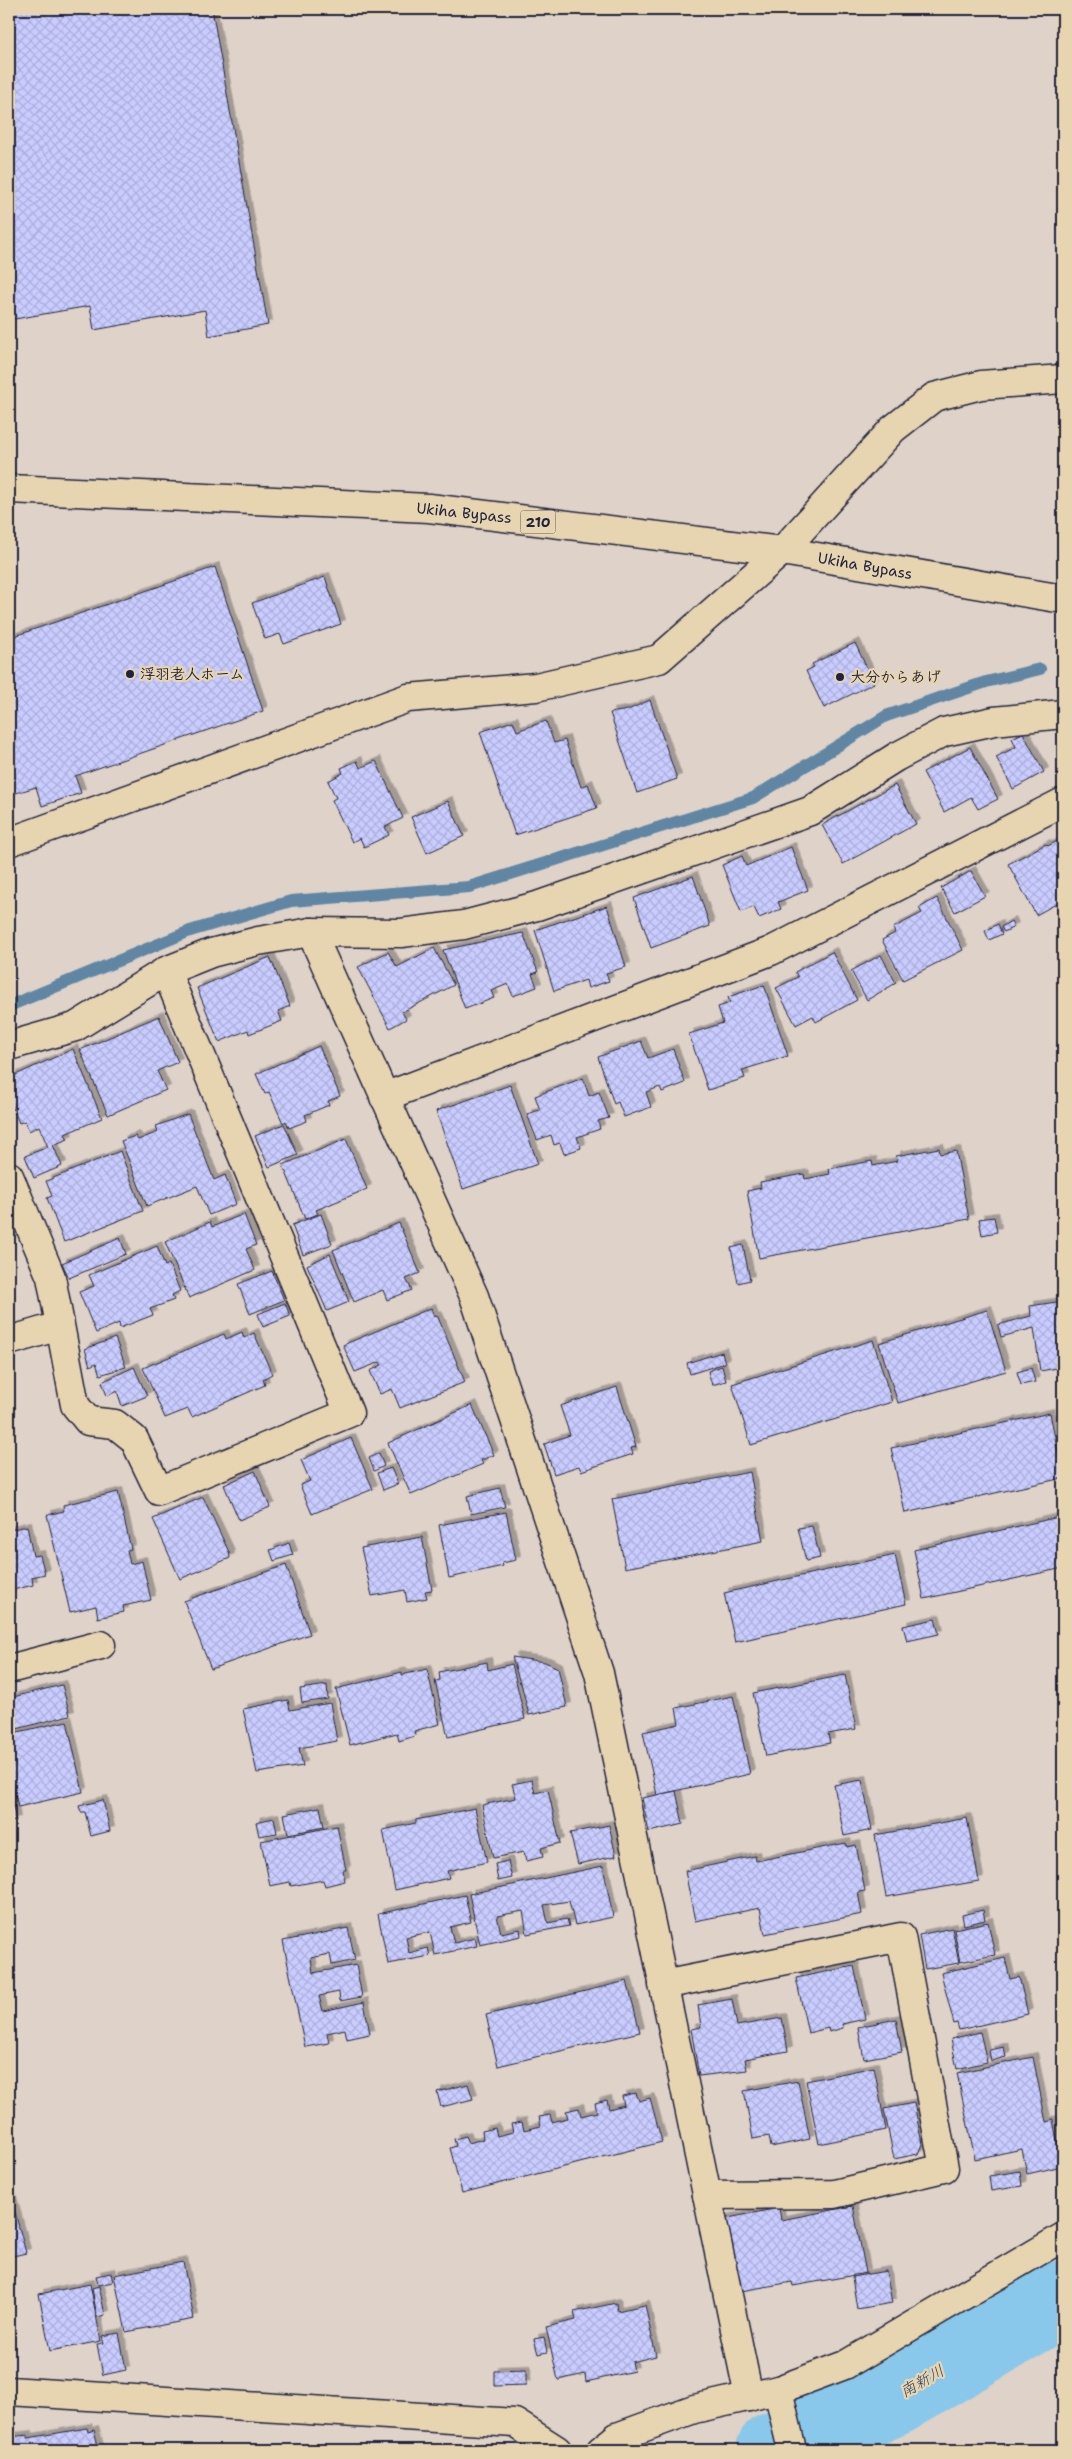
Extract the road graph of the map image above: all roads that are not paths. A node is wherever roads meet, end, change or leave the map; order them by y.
1 (1063, 379) edge
2 (9, 489) edge
3 (782, 552) junction
4 (1063, 599) edge
5 (1063, 714) edge
6 (1063, 802) edge
7 (9, 842) edge
8 (311, 932) junction
9 (166, 971) junction
10 (9, 1046) edge
11 (384, 1097) junction
12 (9, 1176) edge
13 (59, 1326) junction
14 (9, 1341) edge
15 (101, 1644) dead end
16 (9, 1669) edge
17 (663, 1985) junction
18 (707, 2195) junction
19 (1063, 2237) edge
20 (778, 2390) junction
21 (9, 2391) edge
22 (749, 2397) junction
23 (557, 2450) edge
24 (601, 2450) edge
25 (792, 2450) edge

1 - 3 main road
2 - 3 main road, Ukiha Bypass / 210
3 - 4 main road, Ukiha Bypass / 210
3 - 7 main road
5 - 8 main road
6 - 11 main road
8 - 9 main road
8 - 11 main road
9 - 10 main road
9 - 13 main road
11 - 17 main road
12 - 13 main road
13 - 14 main road
15 - 16 main road
17 - 18 main road
17 - 18 main road
18 - 22 main road
19 - 20 main road
20 - 22 main road
20 - 25 main road
21 - 23 main road
22 - 24 main road

